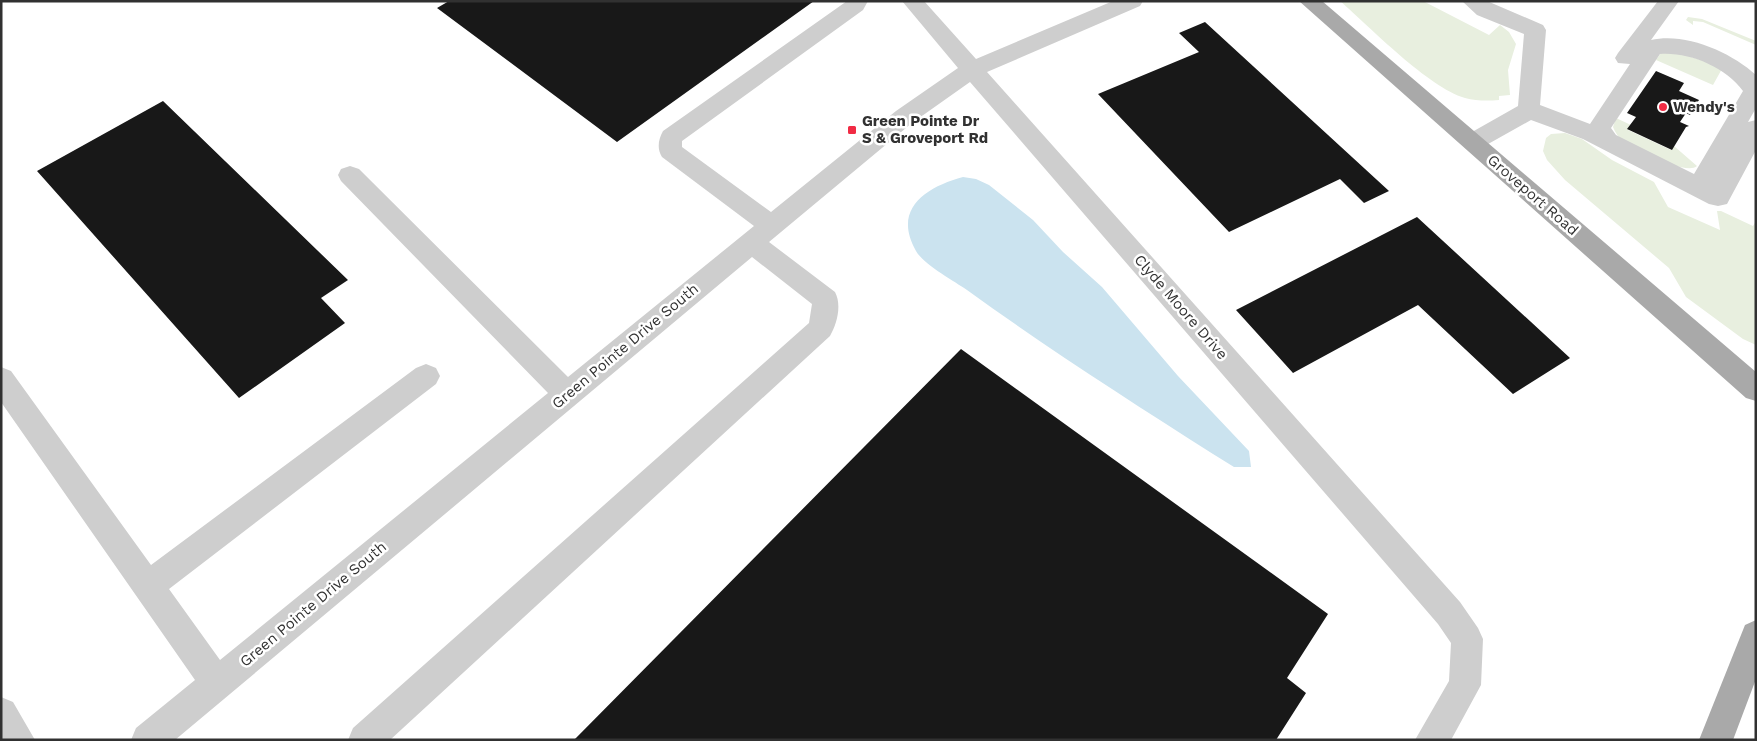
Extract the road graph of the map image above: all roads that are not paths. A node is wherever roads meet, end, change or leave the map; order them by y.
1 (858, 1) edge
2 (912, 1) edge
3 (1133, 1) edge
4 (1309, 1) edge
5 (1472, 1) edge
6 (1668, 1) edge
7 (1652, 23) junction
8 (973, 69) junction
9 (1756, 69) edge
10 (1529, 110) junction
11 (1574, 127) junction
12 (1756, 128) edge
13 (1473, 142) junction
14 (1608, 142) junction
15 (350, 175) dead end
16 (1708, 192) junction
17 (761, 233) junction
18 (426, 376) dead end
19 (1, 379) edge
20 (1756, 390) edge
21 (567, 394) junction
22 (148, 586) junction
23 (1756, 636) edge
24 (217, 683) junction
25 (1, 714) edge
26 (18, 740) edge
27 (148, 740) edge
28 (365, 740) edge
29 (1432, 740) edge
30 (1716, 740) edge

1 - 17 street
2 - 8 street, Clyde Moore Drive
3 - 8 street, Green Pointe Drive South
4 - 13 main road, Groveport Road
5 - 10 street
6 - 7 street
7 - 9 street
7 - 11 street
8 - 17 street, Green Pointe Drive South
8 - 29 street, Clyde Moore Drive
10 - 11 street
10 - 13 street
11 - 14 street
12 - 16 street
13 - 20 main road, Groveport Road
14 - 16 street
14 - 16 street
15 - 21 street
17 - 21 street, Green Pointe Drive South
17 - 28 street
18 - 22 street
19 - 22 street
21 - 24 street, Green Pointe Drive South
22 - 24 street
23 - 30 main road
24 - 27 street, Green Pointe Drive South
25 - 26 street

